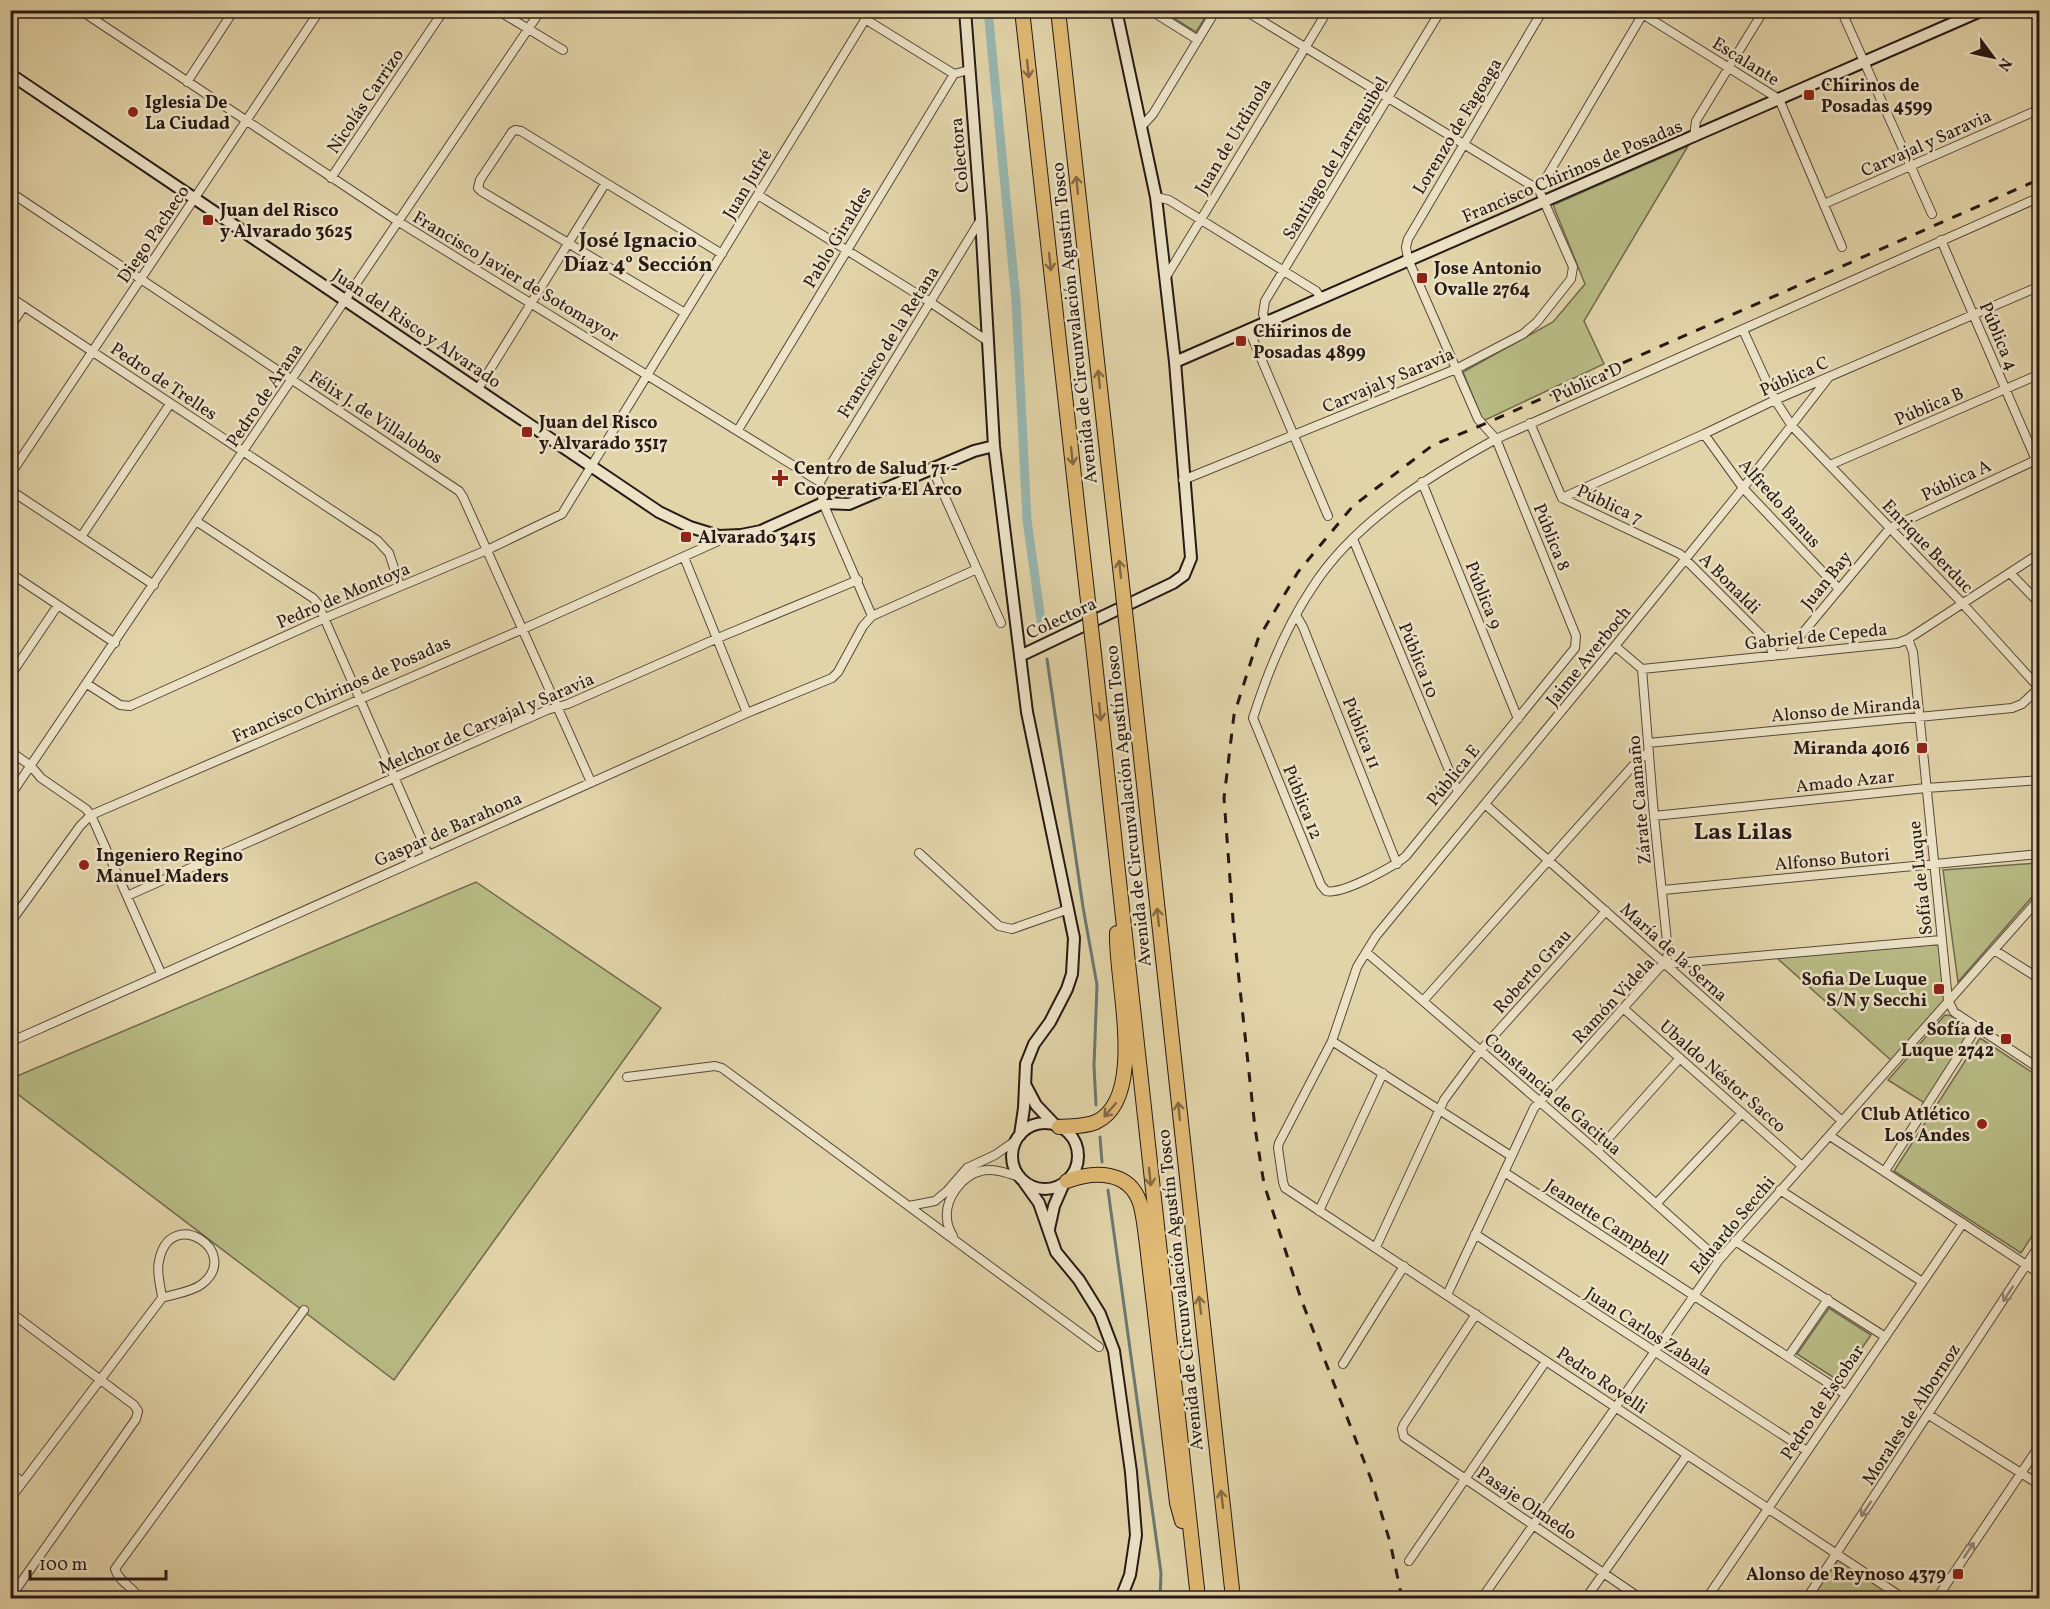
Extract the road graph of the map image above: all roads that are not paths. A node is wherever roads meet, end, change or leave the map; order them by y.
1 (80, 10) edge
2 (234, 10) edge
3 (320, 10) edge
4 (444, 10) edge
5 (497, 10) edge
6 (541, 10) edge
7 (871, 10) edge
8 (965, 10) edge
9 (1022, 10) edge
10 (1058, 10) edge
11 (1116, 10) edge
12 (1150, 10) edge
13 (1216, 10) edge
14 (1244, 10) edge
15 (1328, 10) edge
16 (1441, 10) edge
17 (1543, 10) edge
18 (1764, 10) edge
19 (1841, 10) edge
20 (1983, 10) edge
21 (1641, 12) edge
22 (865, 19) junction
23 (529, 29) junction
24 (1198, 40) junction
25 (1305, 48) junction
26 (563, 50) dead end
27 (1864, 61) junction
28 (1729, 68) junction
29 (969, 70) junction
30 (10, 74) edge
31 (954, 74) junction
32 (187, 82) junction
33 (1388, 98) junction
34 (1779, 99) junction
35 (2040, 109) edge
36 (246, 122) junction
37 (1141, 127) junction
38 (1694, 136) junction
39 (1464, 144) junction
40 (1911, 166) junction
41 (332, 178) junction
42 (605, 184) junction
43 (1539, 190) junction
44 (10, 192) edge
45 (758, 195) junction
46 (1156, 197) junction
47 (2040, 197) edge
48 (195, 198) junction
49 (1544, 202) junction
50 (1824, 204) junction
51 (1932, 214) dead end
52 (981, 219) junction
53 (1200, 219) junction
54 (399, 222) junction
55 (1941, 240) junction
56 (568, 243) junction
57 (1842, 248) dead end
58 (846, 250) junction
59 (722, 254) junction
60 (1408, 259) junction
61 (1283, 271) junction
62 (1165, 278) junction
63 (141, 279) junction
64 (2040, 286) edge
65 (10, 297) edge
66 (1321, 298) junction
67 (346, 301) junction
68 (930, 302) junction
69 (531, 303) junction
70 (24, 306) junction
71 (686, 313) junction
72 (1974, 315) junction
73 (1266, 323) junction
74 (10, 327) edge
75 (1249, 330) junction
76 (1743, 330) junction
77 (986, 340) junction
78 (92, 352) junction
79 (1175, 362) junction
80 (1456, 369) junction
81 (648, 374) junction
82 (2040, 374) edge
83 (1829, 377) junction
84 (292, 380) junction
85 (478, 389) junction
86 (2005, 389) junction
87 (1775, 400) junction
88 (170, 404) junction
89 (1530, 423) junction
90 (1792, 426) junction
91 (738, 430) junction
92 (1704, 434) junction
93 (1294, 436) junction
94 (1496, 439) junction
95 (994, 446) junction
96 (243, 452) junction
97 (2036, 460) junction
98 (1830, 465) junction
99 (592, 466) junction
100 (932, 468) junction
101 (10, 475) edge
102 (2040, 476) edge
103 (1183, 480) junction
104 (820, 482) junction
105 (1422, 482) junction
106 (1743, 488) junction
107 (10, 490) edge
108 (1562, 498) junction
109 (824, 503) junction
110 (1328, 516) dead end
111 (196, 521) junction
112 (1890, 528) junction
113 (81, 537) junction
114 (726, 537) junction
115 (1353, 539) junction
116 (487, 550) junction
117 (2040, 554) edge
118 (684, 557) junction
119 (1685, 559) junction
120 (977, 569) junction
121 (10, 573) edge
122 (2010, 573) junction
123 (858, 580) junction
124 (153, 585) junction
125 (400, 586) junction
126 (1838, 588) junction
127 (58, 604) junction
128 (1963, 604) junction
129 (2040, 604) edge
130 (1296, 615) junction
131 (872, 616) junction
132 (325, 618) junction
133 (1001, 623) dead end
134 (523, 629) junction
135 (718, 638) junction
136 (1908, 639) junction
137 (115, 643) junction
138 (1615, 646) junction
139 (1575, 648) joint
140 (1791, 654) junction
141 (1020, 656) junction
142 (1773, 656) junction
143 (1642, 669) junction
144 (12, 670) edge
145 (87, 684) junction
146 (2039, 688) edge
147 (358, 699) junction
148 (558, 706) junction
149 (747, 713) junction
150 (1919, 717) junction
151 (1253, 718) joint
152 (1518, 719) junction
153 (1648, 743) junction
154 (10, 751) edge
155 (1649, 752) junction
156 (31, 766) junction
157 (393, 779) junction
158 (2040, 780) edge
159 (591, 782) junction
160 (1926, 788) junction
161 (1458, 792) junction
162 (10, 796) edge
163 (1486, 805) junction
164 (91, 815) junction
165 (1654, 816) junction
166 (919, 853) dead end
167 (428, 854) junction
168 (2040, 854) edge
169 (1548, 861) junction
170 (1397, 864) junction
171 (1935, 864) junction
172 (1663, 890) junction
173 (1120, 892) junction
174 (1331, 892) joint
175 (127, 896) junction
176 (2040, 898) edge
177 (1070, 909) junction
178 (1606, 911) junction
179 (10, 923) edge
180 (1941, 940) junction
181 (1994, 950) junction
182 (1366, 952) junction
183 (1666, 964) junction
184 (161, 973) junction
185 (2040, 978) edge
186 (1948, 1000) junction
187 (1423, 1001) junction
188 (1623, 1008) junction
189 (1977, 1027) junction
190 (1332, 1041) junction
191 (10, 1042) edge
192 (1480, 1051) junction
193 (1680, 1058) junction
194 (2040, 1069) edge
195 (1383, 1073) junction
196 (627, 1077) dead end
197 (1024, 1083) junction
198 (1540, 1102) junction
199 (1439, 1110) junction
200 (1742, 1113) junction
201 (1842, 1121) junction
202 (1057, 1126) junction
203 (1830, 1136) junction
204 (1018, 1138) junction
205 (1597, 1151) junction
206 (1512, 1156) junction
207 (1802, 1166) junction
208 (1885, 1171) junction
209 (1504, 1172) junction
210 (1022, 1179) junction
211 (1066, 1182) junction
212 (1283, 1186) joint
213 (1780, 1190) junction
214 (1656, 1204) junction
215 (909, 1206) junction
216 (1319, 1211) junction
217 (1963, 1223) junction
218 (1049, 1232) junction
219 (1475, 1234) junction
220 (954, 1238) junction
221 (1735, 1241) junction
222 (2040, 1245) edge
223 (1376, 1247) junction
224 (1719, 1260) junction
225 (2026, 1265) junction
226 (1404, 1266) junction
227 (2040, 1274) edge
228 (1921, 1281) junction
229 (1447, 1294) junction
230 (1692, 1295) junction
231 (162, 1298) junction
232 (1828, 1299) junction
233 (303, 1310) dead end
234 (10, 1312) edge
235 (1476, 1314) junction
236 (1884, 1336) junction
237 (1099, 1347) dead end
238 (1654, 1353) junction
239 (1788, 1356) junction
240 (1546, 1360) junction
241 (1343, 1364) dead end
242 (101, 1379) junction
243 (1845, 1394) junction
244 (1616, 1408) junction
245 (1929, 1415) junction
246 (2040, 1445) edge
247 (1807, 1451) junction
248 (1687, 1455) junction
249 (10, 1473) edge
250 (2021, 1473) junction
251 (1464, 1478) junction
252 (23, 1482) junction
253 (2040, 1485) edge
254 (10, 1499) edge
255 (1768, 1509) junction
256 (1534, 1526) junction
257 (1227, 1537) junction
258 (1836, 1553) junction
259 (1409, 1561) dead end
260 (1195, 1572) junction
261 (1603, 1574) junction
262 (10, 1598) edge
263 (139, 1599) edge
264 (1120, 1599) edge
265 (1198, 1599) edge
266 (1233, 1599) edge
267 (1243, 1599) edge
268 (1482, 1599) edge
269 (1586, 1599) edge
270 (1640, 1599) edge
271 (1707, 1599) edge
272 (1807, 1599) edge
273 (1904, 1599) edge
274 (1936, 1599) edge

1 - 32 street, Francisco Javier de Sotomayor
2 - 32 street
3 - 36 street, Diego Pacheco
4 - 41 street, Nicolás Carrizo
5 - 23 street
6 - 23 street, Pedro de Arana
7 - 22 street, Juan Jufré
8 - 29 main road, Colectora
9 -> 173 highway, Avenida de Circunvalación Agustín Tosco, bridge
257 -> 10 highway, Avenida de Circunvalación Agustín Tosco, bridge
11 - 37 main road, Colectora
12 - 24 street
13 - 24 street
14 - 25 street
15 - 25 street, Juan de Urdinola
16 - 33 street, Santiago de Larraguibel
17 - 39 street, Lorenzo de Fagoaga
18 - 28 street
19 - 27 street
20 - 27 main road, Francisco Chirinos de Posadas
21 - 28 street, Escalante
21 - 43 street
22 - 31 street
22 - 45 street, Juan Jufré
23 - 26 street
23 - 54 street, Pedro de Arana
24 - 37 street
25 - 33 street
25 - 53 street, Juan de Urdinola
27 - 34 main road, Francisco Chirinos de Posadas
27 - 40 street
28 - 34 street, Escalante
28 - 38 street
29 - 31 street
29 - 52 main road, Colectora
30 - 48 main road, Juan del Risco y Alvarado
31 - 58 street, Pablo Giraldes
32 - 36 street, Francisco Javier de Sotomayor
33 - 39 street
33 - 61 street, Santiago de Larraguibel
34 - 38 main road, Francisco Chirinos de Posadas
34 - 50 street
35 - 40 street, Carvajal y Saravia
36 - 41 street, Francisco Javier de Sotomayor
36 - 48 street, Diego Pacheco
37 - 46 main road, Colectora
38 - 49 main road, Francisco Chirinos de Posadas
39 - 43 street
39 - 60 street, Lorenzo de Fagoaga
40 - 50 street, Carvajal y Saravia
40 - 51 street
41 - 54 street, Francisco Javier de Sotomayor
42 - 56 street
42 - 56 street
42 - 59 street
43 - 49 street
44 - 63 street, Félix J. de Villalobos
45 - 58 street
45 - 59 street, Juan Jufré
46 - 53 street
46 - 62 main road, Colectora
47 - 55 street, Pública D
48 - 63 street, Diego Pacheco
48 - 67 main road, Juan del Risco y Alvarado
49 - 60 main road, Francisco Chirinos de Posadas
49 - 80 street, Carvajal y Saravia
50 - 57 street
52 - 68 street, Francisco de la Retana
52 - 77 main road, Colectora
53 - 61 street
53 - 62 street, Juan de Urdinola
54 - 67 street, Pedro de Arana
54 - 69 street, Francisco Javier de Sotomayor
55 - 72 street, Pública 4
55 - 76 street, Pública D
56 - 69 street
56 - 71 street
58 - 68 street
58 - 91 street, Pablo Giraldes
59 - 71 street, Juan Jufré
60 - 66 main road, Francisco Chirinos de Posadas
60 - 80 street, Pública 8
61 - 66 street
61 - 73 street, Santiago de Larraguibel
62 - 79 main road, Colectora
63 - 78 street, Diego Pacheco
63 - 84 street, Félix J. de Villalobos
64 - 72 street, Pública C
65 - 70 street, Pedro de Trelles
66 - 73 main road, Francisco Chirinos de Posadas
67 - 84 street, Pedro de Arana
67 - 85 main road, Juan del Risco y Alvarado
68 - 77 street
68 - 104 street, Francisco de la Retana
69 - 81 street, Francisco Javier de Sotomayor
69 - 85 street
70 - 74 street
70 - 78 street, Pedro de Trelles
71 - 81 street, Juan Jufré
72 - 83 street, Pública C
72 - 86 street, Pública 4
73 - 75 main road, Francisco Chirinos de Posadas
75 - 79 main road, Francisco Chirinos de Posadas
75 - 93 street
76 - 87 street, Enrique Berduc
76 - 89 street, Pública D
77 - 95 main road, Colectora
78 - 88 street, Pedro de Trelles
78 - 101 street, Diego Pacheco
79 - 103 main road, Colectora
80 - 93 street, Carvajal y Saravia
80 - 94 street, Pública 8
81 - 91 street, Francisco Javier de Sotomayor
81 - 99 street, Juan Jufré
82 - 86 street, Pública B
83 - 87 street, Pública C
83 - 90 street, Jaime Averboch
84 - 96 street, Pedro de Arana
84 - 116 street, Félix J. de Villalobos
85 - 99 main road, Juan del Risco y Alvarado
86 - 97 street, Pública 4
86 - 98 street, Pública B
87 - 90 street, Enrique Berduc
87 - 92 street, Pública C
88 - 96 street, Pedro de Trelles
88 - 113 street
89 - 94 street, Pública D
89 - 108 street, Pública 7
90 - 98 street, Enrique Berduc
90 - 106 street, Jaime Averboch
91 - 104 street, Francisco Javier de Sotomayor
92 - 106 street, Alfredo Banus
92 - 108 street, Pública C
93 - 103 street, Carvajal y Saravia
93 - 110 street
94 - 105 street, Pública D
94 - 139 street, Pública 8
95 - 100 main road
95 - 141 main road, Colectora
96 - 111 street, Pedro de Arana
96 - 125 street, Pedro de Trelles
97 - 102 street, Pública 4
97 - 112 street, Pública A
98 - 112 street, Enrique Berduc
99 - 114 main road, Juan del Risco y Alvarado
99 - 116 street, Pedro de Montoya
100 - 109 main road
100 - 120 street
103 - 141 main road, Colectora
104 - 109 street
105 - 115 street, Pública D
105 - 152 street, Pública 9
106 - 119 street, Jaime Averboch
106 - 126 street, Alfredo Banus
107 - 113 street
108 - 119 street, Pública 7
109 - 114 main road, Juan del Risco y Alvarado
109 - 123 street
111 - 124 street, Pedro de Arana
111 - 132 street
112 - 126 street, Juan Bay
112 - 128 street, Enrique Berduc
113 - 124 street
114 - 118 street, Francisco Chirinos de Posadas
115 - 130 street, Pública D
115 - 161 street, Pública 10
116 - 125 street, Pedro de Montoya
116 - 134 street, Félix J. de Villalobos
117 - 122 street, Gabriel de Cepeda
118 - 134 street, Francisco Chirinos de Posadas
118 - 135 street
119 - 138 street, Jaime Averboch
119 - 142 street, A Bonaldi
120 - 131 street
120 - 133 street
121 - 127 street
122 - 128 street, Gabriel de Cepeda
122 - 129 street
123 - 131 street
123 - 135 street, Melchor de Carvajal y Saravia
124 - 137 street, Pedro de Arana
125 - 132 street, Pedro de Montoya
126 - 140 street, Juan Bay
127 - 137 street
127 - 144 street
128 - 136 street, Gabriel de Cepeda
128 - 146 street, Enrique Berduc
130 - 151 street, Pública D
130 - 170 street, Pública 11
131 - 149 street, Gaspar de Barahona
132 - 145 street, Pedro de Montoya
132 - 147 street
134 - 147 street, Francisco Chirinos de Posadas
134 - 148 street, Félix J. de Villalobos
135 - 148 street, Melchor de Carvajal y Saravia
135 - 149 street
136 - 140 street, Gabriel de Cepeda
136 - 150 street, Sofía de Luque
137 - 145 street, Pedro de Arana
138 - 143 street
138 - 163 street, Jaime Averboch
139 - 152 street, Pública E
140 - 142 street, Gabriel de Cepeda
141 - 177 main road
142 - 143 street, Gabriel de Cepeda
143 - 153 street, Zárate Caamaño
145 - 156 street, Pedro de Arana
146 - 150 street, Alonso de Miranda
147 - 157 street
147 - 164 street, Francisco Chirinos de Posadas
148 - 157 street, Melchor de Carvajal y Saravia
148 - 159 street, Félix J. de Villalobos
149 - 159 street, Gaspar de Barahona
150 - 153 street, Alonso de Miranda
150 - 160 street, Sofía de Luque
151 - 174 street, Pública 12
152 - 161 street, Pública E
153 - 155 street, Zárate Caamaño
154 - 156 street
155 - 165 street, Zárate Caamaño
155 - 169 street
156 - 162 street, Pedro de Arana
156 - 164 street
157 - 167 street
157 - 175 street, Melchor de Carvajal y Saravia
158 - 160 street, Amado Azar
159 - 167 street, Gaspar de Barahona
160 - 165 street, Amado Azar
160 - 171 street, Sofía de Luque
161 - 170 street, Pública E
163 - 169 street, María de la Serna
163 - 182 street, Jaime Averboch
164 - 175 street
164 - 179 street, Francisco Chirinos de Posadas
165 - 172 street, Zárate Caamaño
166 - 177 street
167 - 184 street, Gaspar de Barahona
168 - 171 street, Alfonso Butori
169 - 178 street, María de la Serna
169 - 187 street
170 - 174 street, Pública E
171 - 172 street, Alfonso Butori
171 - 180 street, Sofía de Luque
172 - 183 street, Zárate Caamaño
173 -> 202 highway
173 -> 260 highway, Avenida de Circunvalación Agustín Tosco
175 - 184 street
176 - 181 street, Eduardo Secchi
177 - 197 main road
178 - 183 street, María de la Serna
178 - 192 street, Roberto Grau
180 - 183 street, Ramón Videla
180 - 186 street, Sofía de Luque
181 - 185 street
181 - 186 street, Eduardo Secchi
182 - 187 street, Constancia de Gacitua
182 - 190 street, Jaime Averboch
183 - 188 street, Ramón Videla
183 - 201 street, María de la Serna
184 - 191 street, Gaspar de Barahona
186 - 189 street
186 - 201 street, Eduardo Secchi
187 - 192 street, Constancia de Gacitua
188 - 193 street, Ubaldo Néstor Sacco
188 - 198 street, Ramón Videla
189 - 194 street
189 - 208 street
190 - 195 street
190 - 212 street, Jaime Averboch
192 - 198 street, Constancia de Gacitua
192 - 199 street, Roberto Grau
193 - 200 street, Ubaldo Néstor Sacco
193 - 205 street
195 - 199 street
195 - 216 street
196 - 215 street
197 - 202 main road
197 - 204 main road
198 - 205 street, Constancia de Gacitua
198 - 206 street, Ramón Videla
199 - 206 street
199 - 223 street, Roberto Grau
200 - 207 street, Ubaldo Néstor Sacco
200 - 214 street
201 - 203 street, Eduardo Secchi
202 - 204 main road
202 - 211 main road
203 - 207 street, Eduardo Secchi
203 - 208 street
204 - 210 main road
204 - 215 street
205 - 214 street, Constancia de Gacitua
206 - 209 street, Ramón Videla
207 - 213 street, Eduardo Secchi
208 - 217 street
209 - 219 street, Ramón Videla
209 - 230 street, Jeanette Campbell
210 - 211 main road
210 - 218 main road
210 - 220 street
211 - 218 main road
211 - 260 highway
212 - 216 street, Pedro Rovelli
213 - 221 street, Eduardo Secchi
213 - 228 street
214 - 224 street, Constancia de Gacitua
215 - 220 street
216 - 223 street, Pedro Rovelli
217 - 225 street
217 - 228 street, Pedro de Escobar
218 - 264 main road
219 - 229 street, Ramón Videla
219 - 238 street, Juan Carlos Zabala
220 - 237 street
221 - 224 street, Eduardo Secchi
221 - 232 street
222 - 225 street, Morales de Albornoz
223 - 226 street, Pedro Rovelli
224 - 230 street, Eduardo Secchi
225 - 227 street
225 -> 245 street, Morales de Albornoz
226 - 229 street, Pedro Rovelli
226 - 241 street
228 - 236 street, Pedro de Escobar
229 - 235 street, Pedro Rovelli
230 - 238 street, Eduardo Secchi
230 - 239 street, Jeanette Campbell
231 - 231 street
231 - 242 street
232 - 236 street
232 - 239 street
233 - 263 street
234 - 242 street
235 - 240 street, Pedro Rovelli
235 - 251 street, Pasaje Olmedo
236 - 243 street, Pedro de Escobar
238 - 244 street, Eduardo Secchi
238 - 247 street, Juan Carlos Zabala
239 - 243 street, Jeanette Campbell
240 - 244 street, Pedro Rovelli
240 - 251 street
242 - 252 street
242 - 262 street
243 - 247 street, Pedro de Escobar
244 - 248 street, Pedro Rovelli
244 - 256 street, Eduardo Secchi
245 - 250 street
245 -> 258 street, Morales de Albornoz
246 - 250 street
247 - 255 street, Pedro de Escobar
248 - 255 street, Pedro Rovelli
248 - 261 street
249 - 252 street
250 - 253 street
274 -> 250 street
251 - 256 street, Pasaje Olmedo
251 - 259 street
252 - 254 street
255 - 258 street, Pedro Rovelli
255 - 271 street, Pedro de Escobar
256 - 261 street, Pasaje Olmedo
256 - 268 street, Eduardo Secchi
257 - 266 highway, Avenida de Circunvalación Agustín Tosco
257 - 267 highway
258 - 272 street, Morales de Albornoz
258 - 273 street, Pedro Rovelli
260 - 265 highway, Avenida de Circunvalación Agustín Tosco
261 - 269 street
261 - 270 street, Pasaje Olmedo

